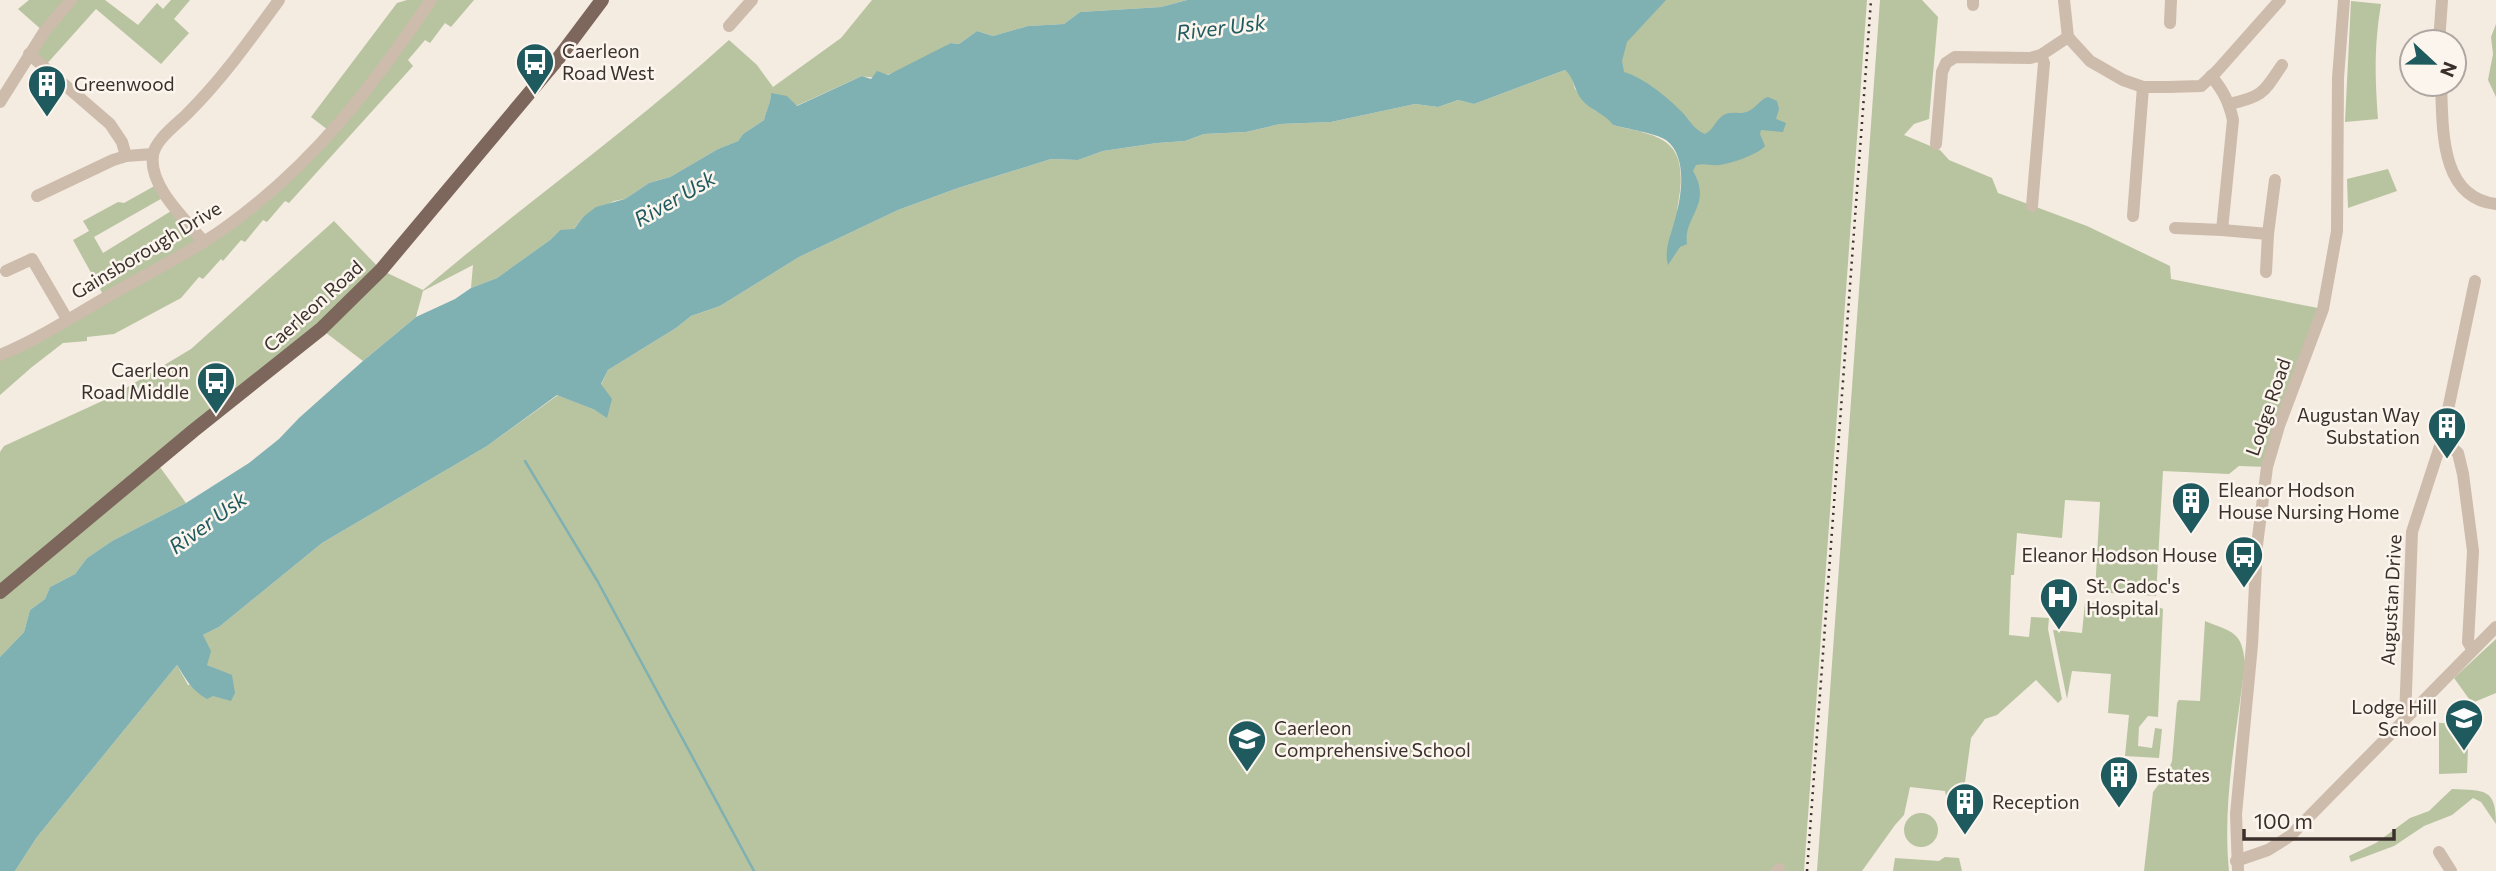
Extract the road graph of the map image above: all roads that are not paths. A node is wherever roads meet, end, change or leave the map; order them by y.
1 (71, 0) edge
2 (431, 0) edge
3 (602, 0) edge
4 (752, 0) edge
5 (2064, 0) edge
6 (2171, 0) edge
7 (2280, 0) edge
8 (2344, 0) edge
9 (2442, 0) edge
10 (276, 1) edge
11 (2170, 23) dead end
12 (729, 26) dead end
13 (2440, 28) edge
14 (2068, 37) junction
15 (29, 54) junction
16 (2042, 55) junction
17 (2282, 65) dead end
18 (2211, 76) junction
19 (2143, 86) junction
20 (2442, 98) edge
21 (0, 102) edge
22 (2230, 104) junction
23 (1936, 144) dead end
24 (153, 154) junction
25 (126, 156) junction
26 (2275, 180) dead end
27 (37, 196) dead end
28 (2496, 204) edge
29 (2032, 206) dead end
30 (2133, 216) dead end
31 (2175, 228) dead end
32 (2222, 230) junction
33 (2268, 234) junction
34 (204, 242) junction
35 (6, 271) dead end
36 (2266, 272) dead end
37 (2475, 281) dead end
38 (66, 319) junction
39 (0, 355) edge
40 (2441, 443) junction
41 (0, 592) edge
42 (2496, 627) edge
43 (2473, 650) junction
44 (2405, 718) junction
45 (2439, 852) dead end
46 (2237, 866) edge
47 (2451, 871) edge

1 - 15 street
2 - 34 street, Gainsborough Drive
3 - 41 main road, Caerleon Road
4 - 12 street
5 - 14 street
6 - 11 street
7 - 18 street
8 - 46 street, Lodge Road
9 - 13 street
10 - 24 street
14 - 16 street
14 - 19 street
15 - 21 street
15 - 25 street
16 - 23 street
16 - 29 street
17 - 22 street
18 - 19 street
18 - 22 street
19 - 30 street
20 - 28 street
22 - 32 street
24 - 25 street
24 - 34 street
25 - 27 street
26 - 33 street
31 - 32 street
32 - 33 street
33 - 36 street
34 - 38 street, Gainsborough Drive
35 - 38 street
37 - 40 street, Augustan Drive
38 - 39 street, Gainsborough Drive
40 - 43 street
40 - 44 street, Augustan Drive
42 - 43 street
43 - 44 street
44 - 46 street
45 - 47 street

